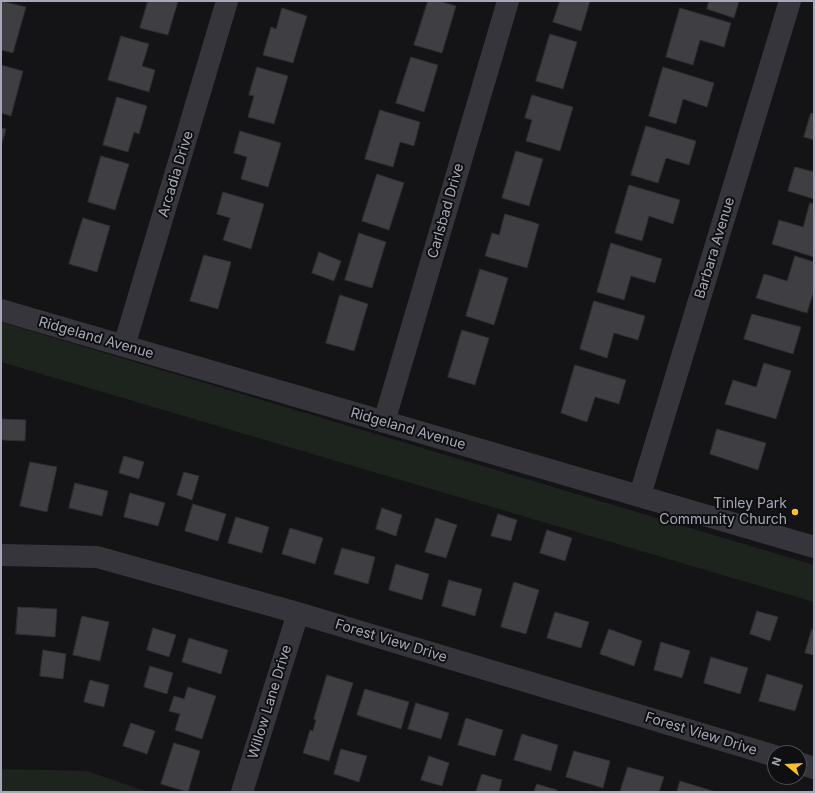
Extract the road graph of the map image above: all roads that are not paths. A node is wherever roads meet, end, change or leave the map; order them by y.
1 (227, 1) edge
2 (508, 1) edge
3 (790, 1) edge
4 (1, 310) edge
5 (124, 346) junction
6 (384, 422) junction
7 (640, 495) junction
8 (814, 548) edge
9 (1, 555) edge
10 (298, 613) junction
11 (767, 754) edge
12 (242, 792) edge

1 - 5 street, Arcadia Drive
2 - 6 street, Carlsbad Drive
3 - 7 street, Barbara Avenue
4 - 5 street, Ridgeland Avenue
5 - 6 street, Ridgeland Avenue
6 - 7 street, Ridgeland Avenue
7 - 8 street, Ridgeland Avenue
9 - 10 street, Forest View Drive
10 - 11 street, Forest View Drive
10 - 12 street, Willow Lane Drive

